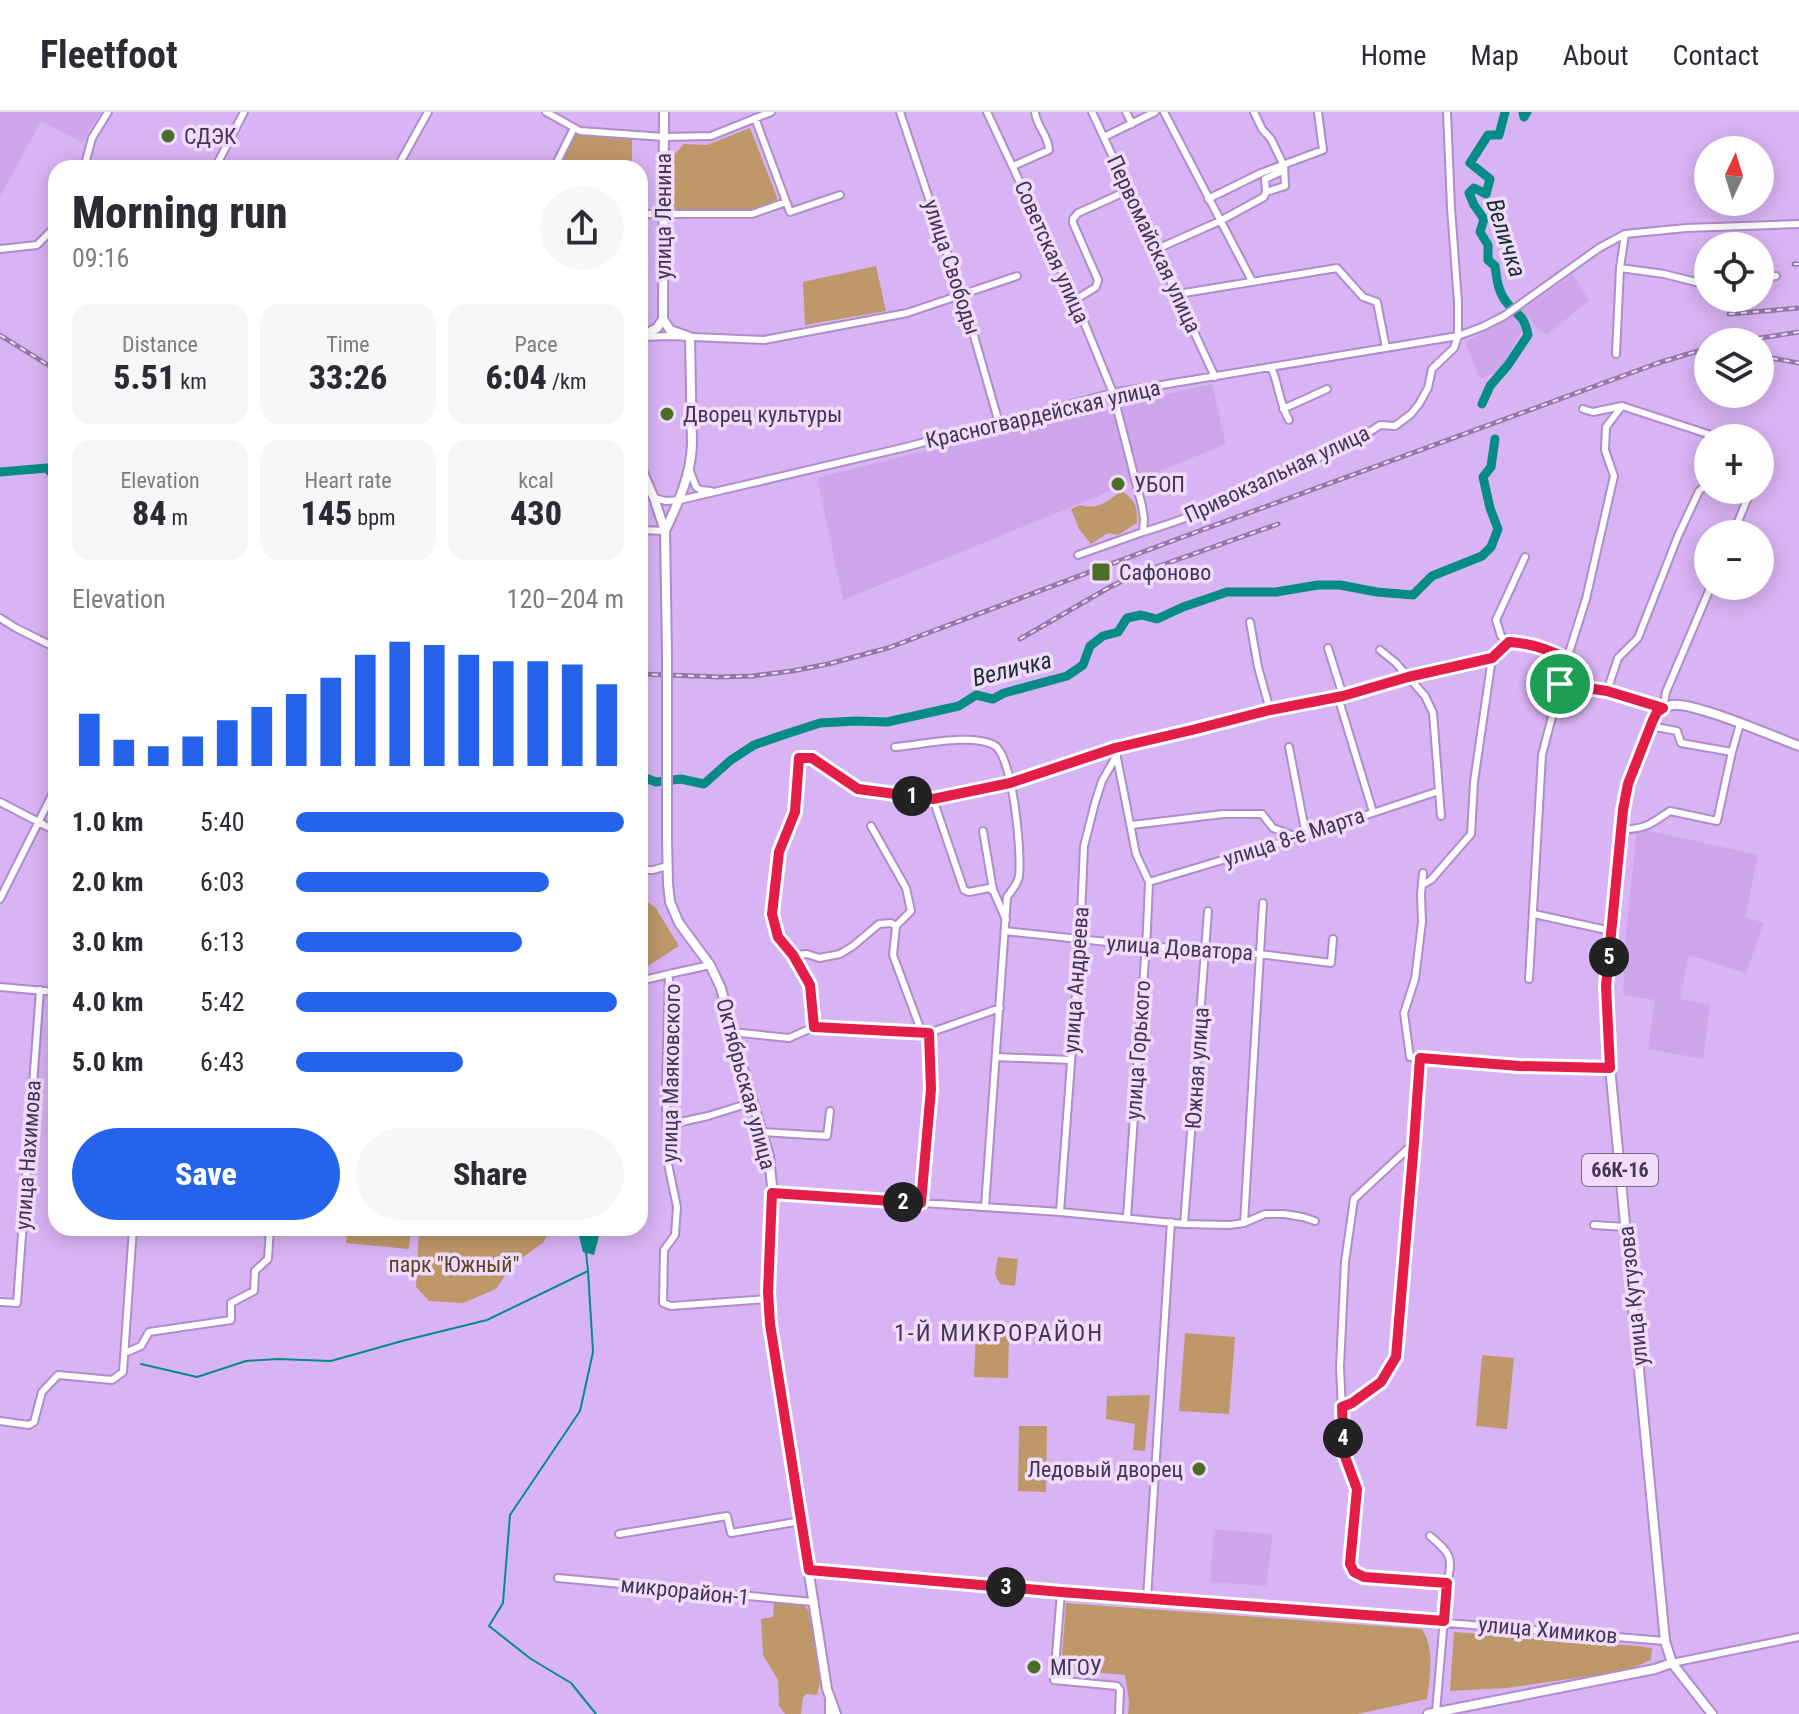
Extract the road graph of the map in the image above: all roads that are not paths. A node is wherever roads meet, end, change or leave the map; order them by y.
1 (108, 112) edge
2 (244, 112) edge
3 (428, 112) edge
4 (546, 112) edge
5 (664, 112) edge
6 (771, 112) edge
7 (900, 112) edge
8 (987, 112) edge
9 (1035, 112) edge
10 (1092, 112) edge
11 (1126, 112) edge
12 (1155, 112) edge
13 (1164, 112) edge
14 (1254, 112) edge
15 (1318, 112) edge
16 (1447, 112) edge
17 (755, 118) junction
18 (1132, 124) junction
19 (574, 128) junction
20 (664, 137) junction
21 (1104, 137) junction
22 (86, 160) edge
23 (219, 160) edge
24 (401, 160) edge
25 (558, 160) edge
26 (1013, 166) junction
27 (1284, 166) junction
28 (1129, 190) junction
29 (1266, 192) junction
30 (840, 195) dead end
31 (1208, 199) junction
32 (786, 202) junction
33 (648, 214) edge
34 (663, 214) junction
35 (1220, 221) junction
36 (1799, 224) edge
37 (48, 234) edge
38 (1625, 234) junction
39 (0, 249) edge
40 (1157, 249) junction
41 (1620, 268) junction
42 (1017, 276) dead end
43 (1252, 281) junction
44 (1694, 282) edge
45 (1178, 294) junction
46 (962, 296) junction
47 (1075, 300) junction
48 (663, 319) junction
49 (648, 333) edge
50 (1458, 336) junction
51 (648, 337) edge
52 (690, 337) junction
53 (1386, 348) junction
54 (1616, 354) dead end
55 (1271, 367) junction
56 (1215, 377) junction
57 (1327, 389) dead end
58 (1113, 393) junction
59 (1622, 406) junction
60 (1283, 409) junction
61 (1583, 409) dead end
62 (1289, 420) dead end
63 (999, 423) junction
64 (1694, 430) edge
65 (689, 469) junction
66 (648, 484) edge
67 (718, 491) junction
68 (654, 498) junction
69 (680, 500) junction
70 (1694, 502) edge
71 (648, 530) edge
72 (665, 531) junction
73 (1143, 532) junction
74 (1078, 555) dead end
75 (1525, 557) dead end
76 (1705, 600) edge
77 (0, 618) edge
78 (1250, 622) dead end
79 (1509, 642) junction
80 (48, 644) edge
81 (1328, 648) dead end
82 (1380, 650) dead end
83 (1492, 658) junction
84 (1567, 659) junction
85 (1408, 677) junction
86 (1560, 684) junction
87 (1607, 691) junction
88 (1340, 696) junction
89 (1663, 708) junction
90 (1270, 710) junction
91 (1740, 724) junction
92 (1650, 726) junction
93 (1799, 746) edge
94 (895, 747) dead end
95 (1289, 747) dead end
96 (1116, 751) junction
97 (1732, 752) junction
98 (1010, 783) junction
99 (1439, 791) junction
100 (933, 799) junction
101 (0, 802) edge
102 (48, 803) edge
103 (1373, 812) junction
104 (1441, 816) dead end
105 (38, 822) junction
106 (1132, 825) junction
107 (871, 826) dead end
108 (48, 827) edge
109 (1621, 829) junction
110 (983, 831) dead end
111 (1306, 835) junction
112 (1297, 837) junction
113 (667, 866) junction
114 (648, 870) edge
115 (0, 871) edge
116 (1423, 873) dead end
117 (11, 877) junction
118 (1149, 882) junction
119 (1422, 885) junction
120 (994, 892) junction
121 (0, 899) edge
122 (1263, 903) dead end
123 (1208, 911) dead end
124 (1534, 914) junction
125 (1006, 920) junction
126 (896, 926) junction
127 (1005, 931) junction
128 (1611, 931) junction
129 (1333, 939) dead end
130 (1080, 940) junction
131 (1145, 946) junction
132 (1205, 951) junction
133 (1259, 954) junction
134 (793, 955) junction
135 (710, 965) junction
136 (669, 974) junction
137 (648, 979) edge
138 (1529, 979) dead end
139 (0, 987) edge
140 (40, 990) junction
141 (48, 991) edge
142 (1000, 1008) junction
143 (814, 1027) junction
144 (732, 1032) junction
145 (919, 1032) junction
146 (929, 1033) junction
147 (996, 1057) junction
148 (1420, 1058) junction
149 (1071, 1060) junction
150 (1610, 1068) junction
151 (753, 1102) junction
152 (830, 1111) dead end
153 (667, 1125) junction
154 (762, 1132) junction
155 (1414, 1143) junction
156 (772, 1193) junction
157 (921, 1203) junction
158 (985, 1207) junction
159 (1060, 1212) junction
160 (1127, 1217) junction
161 (1315, 1221) dead end
162 (1171, 1222) junction
163 (1244, 1223) junction
164 (1184, 1224) junction
165 (1594, 1225) dead end
166 (1626, 1227) junction
167 (132, 1236) edge
168 (269, 1236) edge
169 (768, 1299) junction
170 (0, 1302) edge
171 (125, 1353) junction
172 (1342, 1407) junction
173 (0, 1421) edge
174 (801, 1521) junction
175 (619, 1534) dead end
176 (1430, 1536) dead end
177 (809, 1570) junction
178 (558, 1578) dead end
179 (1447, 1583) junction
180 (1061, 1592) junction
181 (1147, 1598) junction
182 (813, 1602) junction
183 (1444, 1621) junction
184 (1799, 1637) edge
185 (1665, 1641) junction
186 (1672, 1663) junction
187 (829, 1695) junction
188 (1432, 1713) edge
189 (829, 1714) edge
190 (836, 1714) edge
191 (1119, 1714) edge
192 (1712, 1714) edge

1 - 22 street
2 - 23 street
3 - 24 street
4 - 19 street
5 - 20 main road, улица Ленина
6 - 17 street
7 - 46 street, улица Свободы
8 - 26 street, Советская улица
9 - 26 street
10 - 21 street, Первомайская улица
11 - 18 street
12 - 18 street
13 - 31 street
14 - 27 street
15 - 27 street
16 - 50 street
17 - 20 street
17 - 32 street
18 - 21 street
19 - 20 street
19 - 25 street
20 - 34 main road, улица Ленина
21 - 28 street, Первомайская улица
26 - 47 street, Советская улица
27 - 29 street
27 - 29 street
27 - 31 street
28 - 40 street, Первомайская улица
28 - 47 street
29 - 35 street
30 - 32 street
31 - 35 street
32 - 34 street
33 - 34 street
34 - 48 main road, улица Ленина
35 - 40 street
35 - 43 street
36 - 38 street
37 - 39 street
38 - 41 street
38 - 50 street
40 - 45 street, Первомайская улица
41 - 44 street
41 - 54 street
42 - 46 street
43 - 45 street
43 - 53 street
45 - 56 street, Первомайская улица
46 - 52 street
46 - 63 street, улица Свободы
47 - 58 street, Советская улица
48 - 49 main road
48 - 52 main road
50 - 53 street, Красногвардейская улица
50 - 73 street, Привокзальная улица
51 - 52 street
52 - 65 main road, Октябрьская улица
53 - 55 street, Красногвардейская улица
55 - 56 street, Красногвардейская улица
55 - 60 street
56 - 58 street, Красногвардейская улица
57 - 60 street
58 - 63 street, Красногвардейская улица
58 - 73 street
59 - 61 street
59 - 64 street
59 - 84 street
60 - 62 street
63 - 67 street, Красногвардейская улица
65 - 67 street
65 - 69 main road, Октябрьская улица
66 - 68 main road, Октябрьская улица
67 - 69 street, Красногвардейская улица
68 - 69 street, Красногвардейская улица
68 - 72 main road, Октябрьская улица
69 - 72 main road, Октябрьская улица
70 - 87 street
71 - 72 street
72 - 113 main road, Октябрьская улица, bridge
73 - 74 street, Привокзальная улица
75 - 79 street
76 - 89 street, улица Кутузова
77 - 80 street
78 - 90 street
79 - 83 street
79 - 84 street
81 - 88 street
82 - 85 street
83 - 85 street
83 - 119 street
84 - 86 street
85 - 88 street
85 - 99 street
86 - 87 street
86 - 124 street
87 - 89 street
88 - 90 street
88 - 103 street
89 - 91 main road
89 - 92 main road, улица Кутузова / 66К-16
90 - 96 street
91 - 93 main road
91 - 97 street
92 - 97 street
92 - 109 main road, улица Кутузова / 66К-16
94 - 98 street
95 - 111 street
96 - 98 street
96 - 106 street
96 - 130 street, улица Андреева
97 - 109 street
98 - 100 street
98 - 125 street
99 - 103 street, улица 8-е Марта
99 - 104 street
100 - 120 street
100 - 134 street
101 - 105 street
102 - 105 street
103 - 111 street, улица 8-е Марта
105 - 108 street
105 - 117 street
106 - 112 street
106 - 118 street
107 - 126 street
109 - 128 main road, улица Кутузова / 66К-16
110 - 120 street
111 - 112 street, улица 8-е Марта
112 - 118 street, улица 8-е Марта
113 - 114 street
113 - 135 main road, Октябрьская улица
115 - 117 street
116 - 119 street
117 - 121 street
118 - 131 street, улица Горького
119 - 148 street
120 - 125 street
122 - 133 street
123 - 132 street, Южная улица
124 - 128 street
124 - 138 street
125 - 127 street
126 - 134 street
126 - 145 street
127 - 130 street, улица Доватора
127 - 142 street
128 - 150 main road, улица Кутузова / 66К-16
129 - 133 street, улица Доватора
130 - 131 street, улица Доватора
130 - 149 street, улица Андреева
131 - 132 street, улица Доватора
131 - 160 street, улица Горького
132 - 133 street, улица Доватора
132 - 164 street, Южная улица
133 - 163 street
134 - 143 street
135 - 136 street, улица Маяковского
135 - 144 main road, Октябрьская улица
136 - 137 street
136 - 153 street, улица Маяковского
139 - 140 street
140 - 141 street
140 - 170 street, улица Нахимова
142 - 146 street
142 - 147 street
143 - 144 street
143 - 145 street
144 - 151 main road, Октябрьская улица
145 - 146 street
146 - 157 street
147 - 149 street
147 - 158 street
148 - 150 street
148 - 155 street
149 - 159 street, улица Андреева
150 - 166 main road, улица Кутузова / 66К-16
151 - 153 street
151 - 154 main road, Октябрьская улица
152 - 154 street
153 - 169 street, улица Маяковского
154 - 156 main road, Октябрьская улица
155 - 172 street
155 - 172 street
156 - 157 street
156 - 169 main road, Октябрьская улица
157 - 158 street
158 - 159 street
159 - 160 street
160 - 162 street
161 - 163 street
162 - 164 street
162 - 181 street
163 - 164 street
165 - 166 street
166 - 185 main road, улица Кутузова / 66К-16
167 - 171 street
168 - 171 street
169 - 174 main road, Октябрьская улица
171 - 173 street
172 - 179 street
174 - 175 street
174 - 177 main road, Октябрьская улица
176 - 179 street
177 - 180 street, улица Химиков
177 - 182 main road, Октябрьская улица
178 - 182 street, микрорайон-1
179 - 183 street
180 - 181 street, улица Химиков
180 - 191 street
181 - 183 street, улица Химиков
182 - 187 main road, Октябрьская улица
183 - 185 street, улица Химиков
183 - 188 street
184 - 186 street
185 - 186 main road, 66К-16
186 - 188 main road
186 - 192 main road, 66К-16
187 - 189 street, Октябрьская улица
187 - 190 main road, Октябрьская улица

